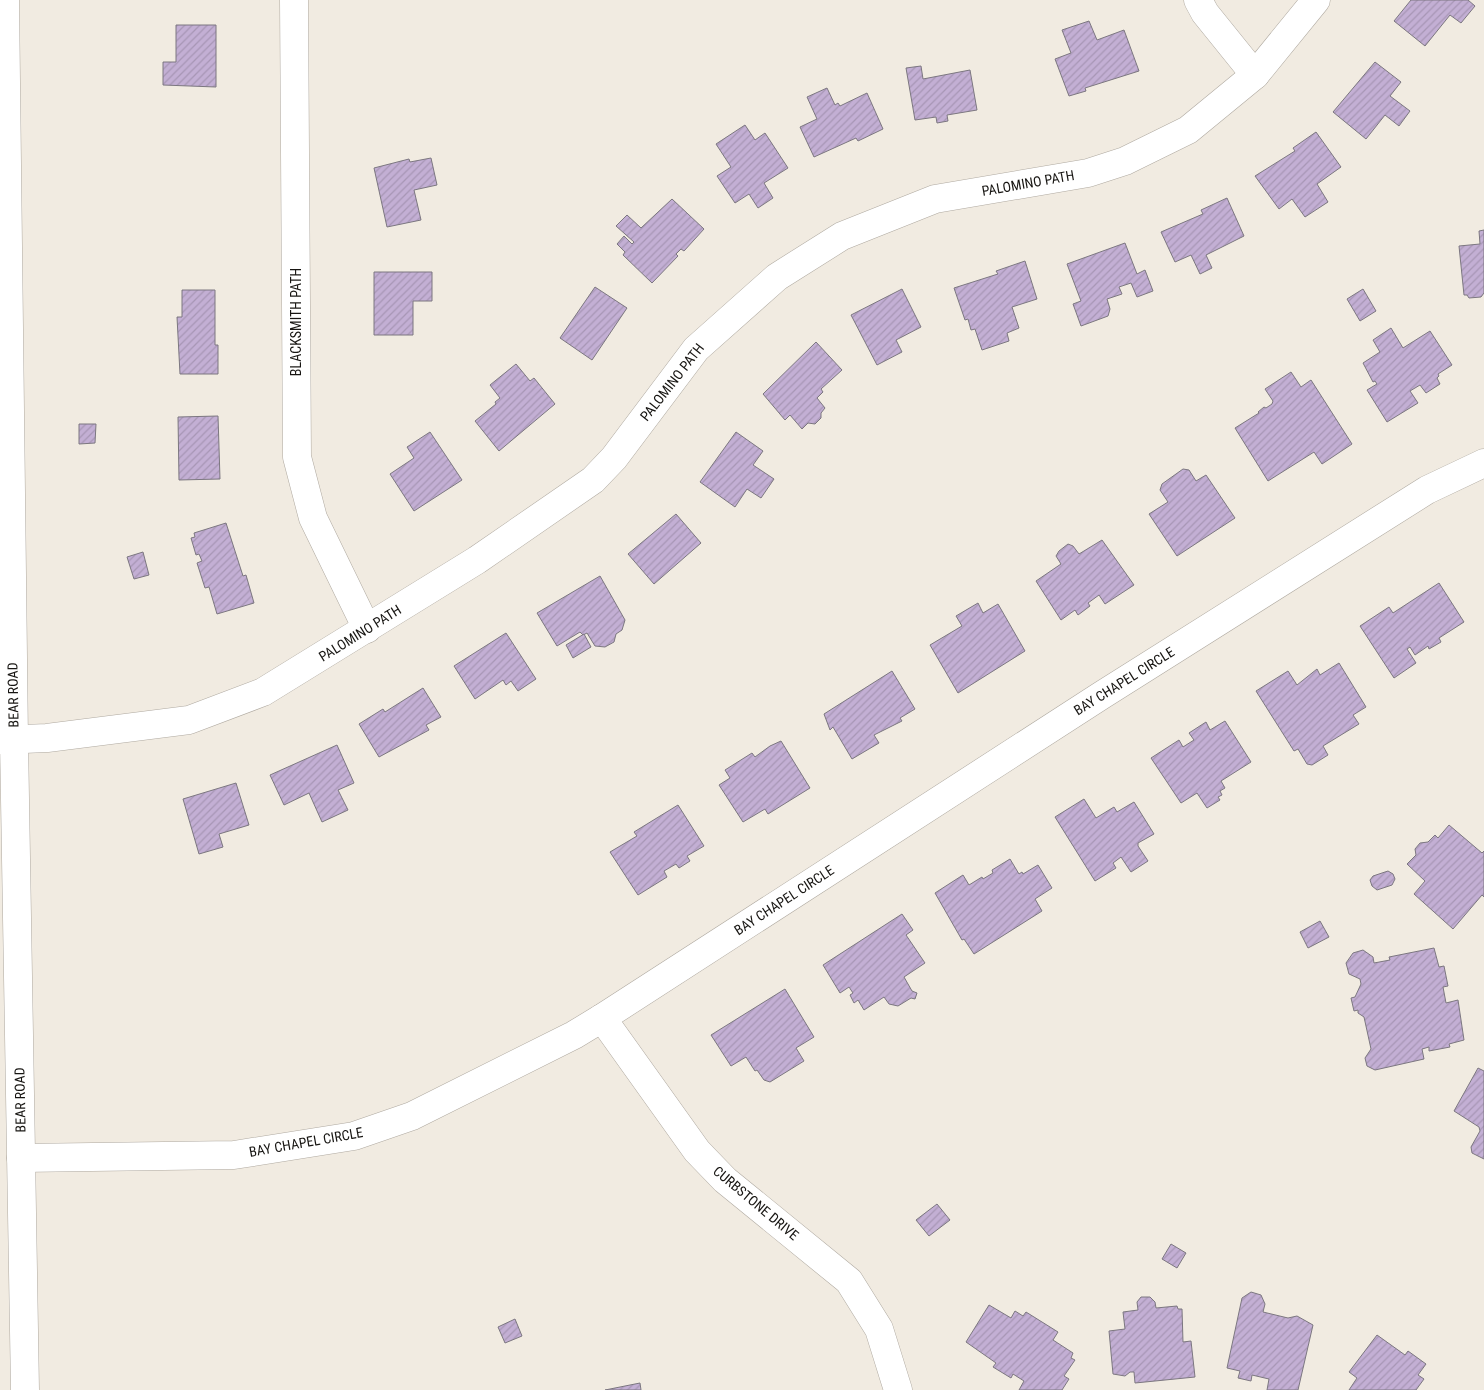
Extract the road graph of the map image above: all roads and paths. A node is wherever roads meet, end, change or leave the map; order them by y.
1 (5, 0) edge
2 (294, 0) edge
3 (1198, 0) edge
4 (1316, 0) edge
5 (3, 64) edge
6 (1255, 75) junction
7 (1484, 463) edge
8 (367, 629) junction
9 (7, 740) edge
10 (602, 1018) junction
11 (21, 1158) junction
12 (25, 1390) edge
13 (898, 1390) edge

1 - 5 street, BEAR ROAD
2 - 8 street, BLACKSMITH PATH
3 - 6 street
4 - 6 street, PALOMINO PATH
5 - 9 street, BEAR ROAD
6 - 8 street, PALOMINO PATH
7 - 10 street, BAY CHAPEL CIRCLE
8 - 9 street, PALOMINO PATH
9 - 11 street, BEAR ROAD
10 - 11 street, BAY CHAPEL CIRCLE
10 - 13 street, CURBSTONE DRIVE
11 - 12 street, BEAR ROAD

